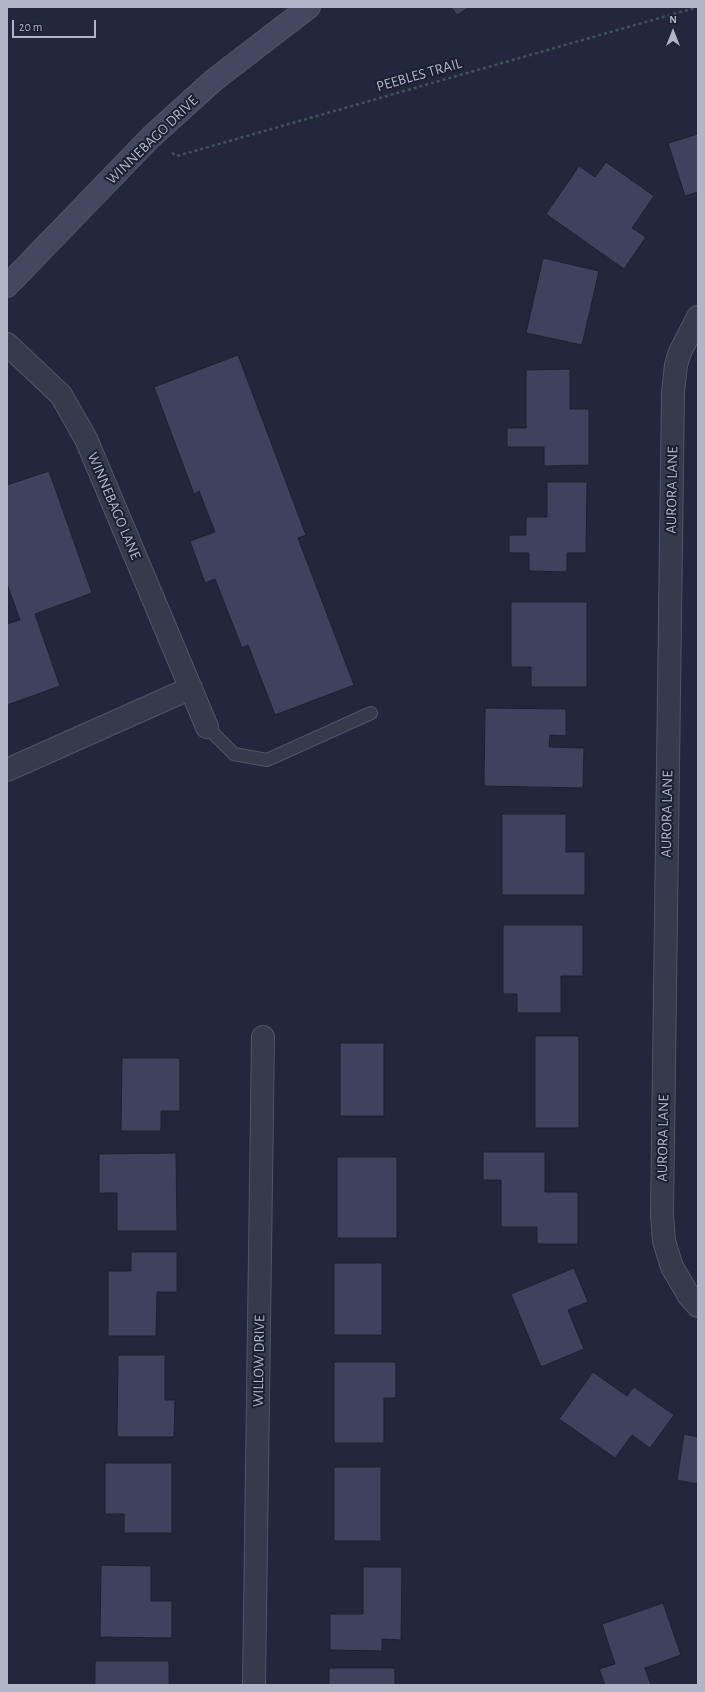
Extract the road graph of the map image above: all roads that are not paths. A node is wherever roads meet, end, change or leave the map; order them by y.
1 (309, 7) edge
2 (7, 286) edge
3 (698, 317) edge
4 (7, 344) edge
5 (191, 688) junction
6 (371, 713) dead end
7 (207, 727) joint
8 (7, 770) edge
9 (263, 1037) dead end
10 (698, 1306) edge
11 (254, 1685) edge

1 - 2 main road, WINNEBAGO DRIVE
3 - 10 street, AURORA LANE
4 - 5 street, WINNEBAGO LANE
5 - 7 street, WINNEBAGO LANE
5 - 8 street
6 - 7 lane
9 - 11 street, WILLOW DRIVE

